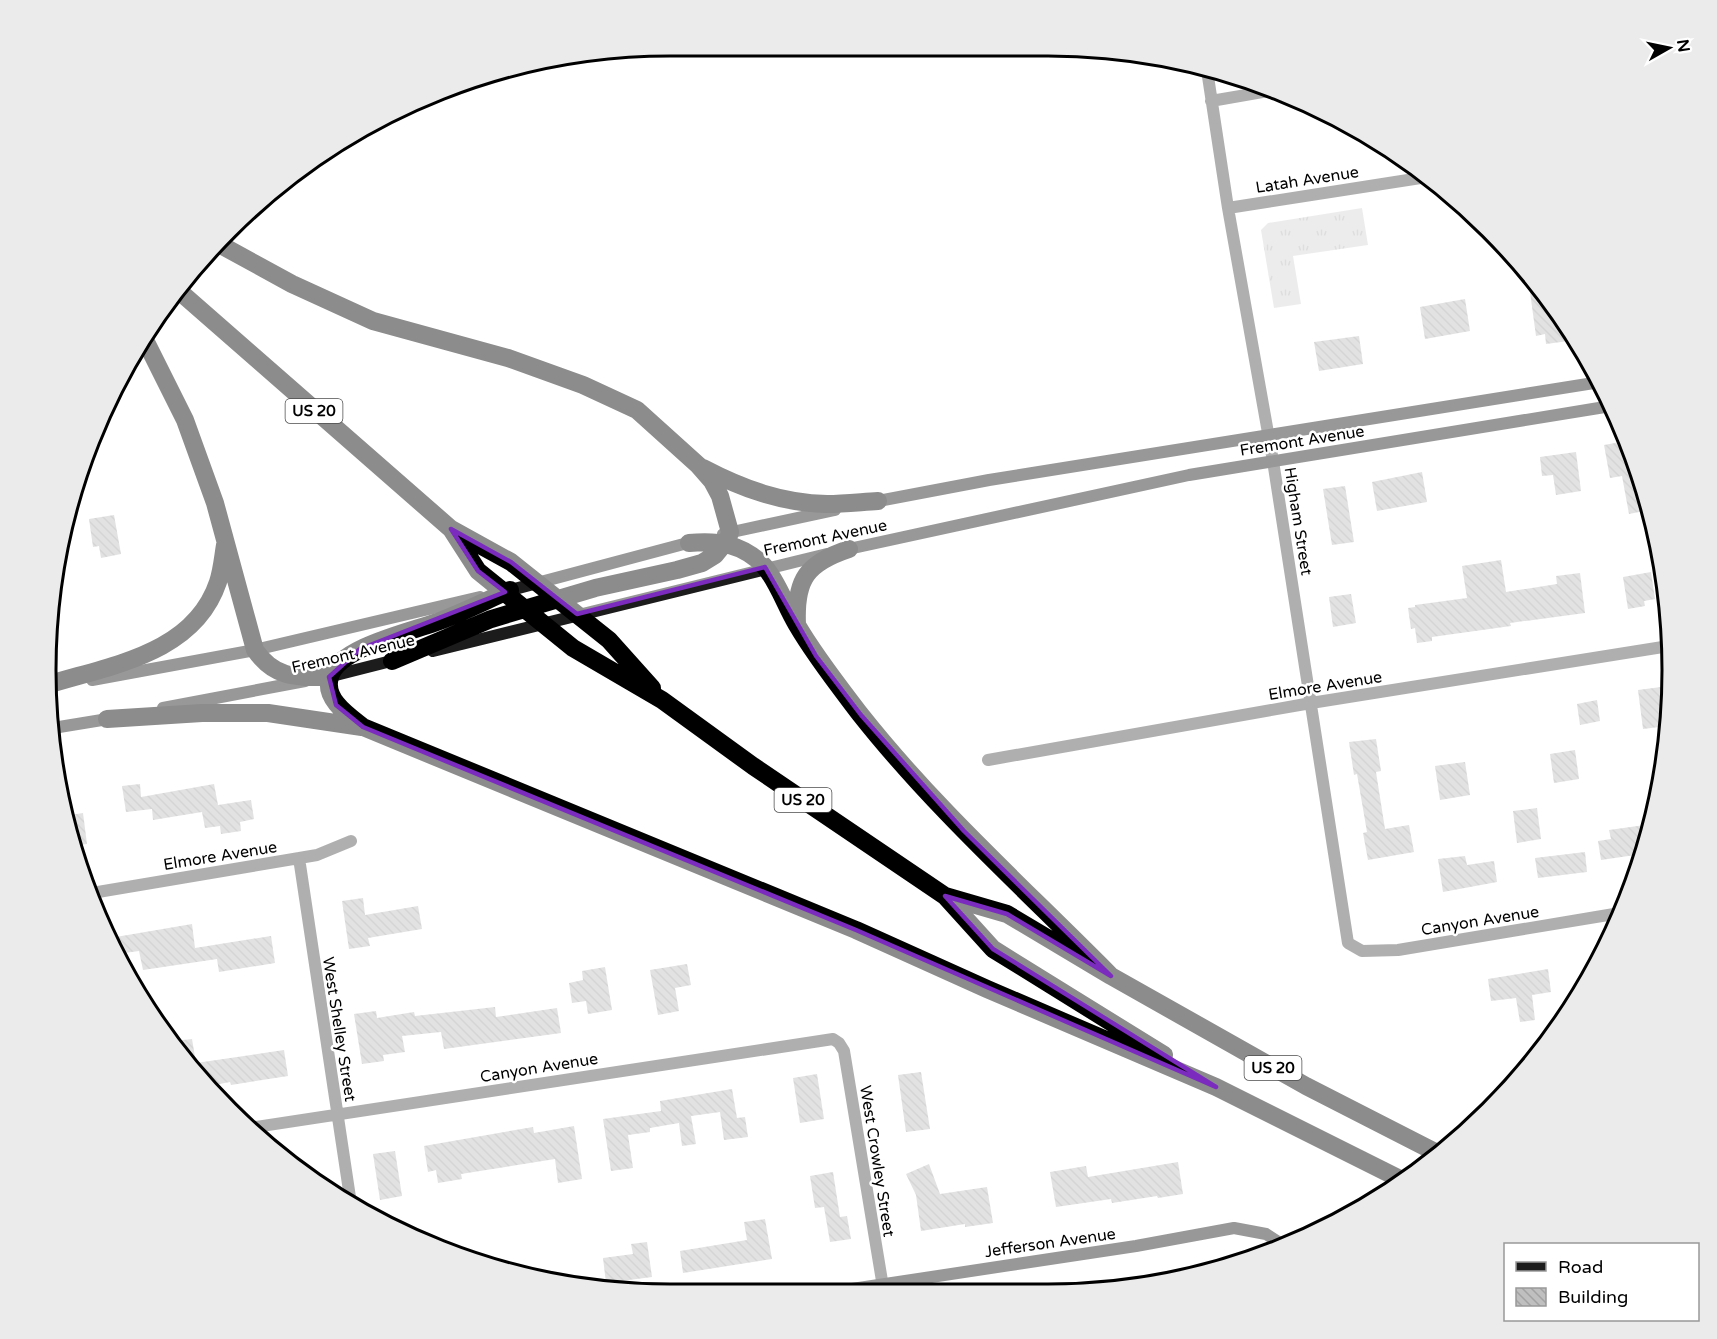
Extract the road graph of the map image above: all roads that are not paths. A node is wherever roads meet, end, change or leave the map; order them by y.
1 (1208, 77) edge
2 (1258, 93) edge
3 (1211, 100) junction
4 (1416, 179) edge
5 (1228, 208) junction
6 (224, 247) edge
7 (183, 295) edge
8 (148, 346) edge
9 (1590, 384) edge
10 (1602, 407) edge
11 (1268, 435) junction
12 (1273, 461) junction
13 (698, 465) junction
14 (878, 501) junction
15 (451, 529) junction
16 (728, 538) junction
17 (226, 540) junction
18 (689, 543) joint
19 (849, 549) junction
20 (765, 567) junction
21 (510, 590) junction
22 (797, 626) junction
23 (1661, 647) edge
24 (255, 650) junction
25 (392, 661) junction
26 (329, 677) junction
27 (56, 683) edge
28 (56, 684) edge
29 (662, 700) junction
30 (1311, 703) junction
31 (107, 719) junction
32 (59, 727) edge
33 (363, 727) junction
34 (988, 760) dead end
35 (351, 841) dead end
36 (299, 858) junction
37 (97, 892) edge
38 (945, 896) junction
39 (1610, 915) edge
40 (1348, 943) joint
41 (1111, 976) junction
42 (833, 1039) joint
43 (1216, 1087) junction
44 (337, 1114) junction
45 (260, 1126) edge
46 (1430, 1149) edge
47 (1394, 1176) edge
48 (349, 1193) edge
49 (1275, 1240) edge
50 (882, 1284) edge
51 (907, 1284) edge

1 - 3 street, Higham Street
2 - 3 street
3 - 5 street, Higham Street
4 - 5 street, Latah Avenue
5 - 11 street, Higham Street
6 - 13 highway
7 - 15 highway, US 20
8 - 17 highway
9 - 11 street, Fremont Avenue
10 - 12 street, Fremont Avenue
11 - 12 street, Higham Street
11 - 14 street, Fremont Avenue
12 - 19 street, Fremont Avenue
12 - 30 street, Higham Street
13 - 14 highway
13 - 16 highway
14 - 16 street, Fremont Avenue
15 - 29 highway, US 20
15 - 29 highway, US 20
16 - 18 highway
16 - 20 highway
16 - 25 highway
17 - 24 highway
17 - 27 highway
18 - 21 street, Fremont Avenue
19 - 20 street, Fremont Avenue
19 - 22 highway
20 - 22 highway
20 - 25 street, Fremont Avenue
21 - 24 street, Fremont Avenue
21 - 26 highway
22 - 41 highway
23 - 30 street, Elmore Avenue
24 - 26 highway
24 - 28 street, Fremont Avenue
25 - 26 street, Fremont Avenue
26 - 31 street, Fremont Avenue
26 - 33 highway
29 - 38 highway, US 20
30 - 34 street, Elmore Avenue
30 - 40 street, Higham Street
31 - 32 street, Fremont Avenue
31 - 33 highway
33 - 43 highway
35 - 36 street, Elmore Avenue
36 - 37 street, Elmore Avenue
36 - 44 street, West Shelley Street
38 - 41 highway, US 20
38 - 43 highway, US 20
39 - 40 street, Canyon Avenue
41 - 46 highway, US 20
42 - 44 street, Canyon Avenue
42 - 50 street, West Crowley Street
43 - 47 highway, US 20
44 - 45 street, Canyon Avenue
44 - 48 street, West Shelley Street
49 - 51 street, Jefferson Avenue

